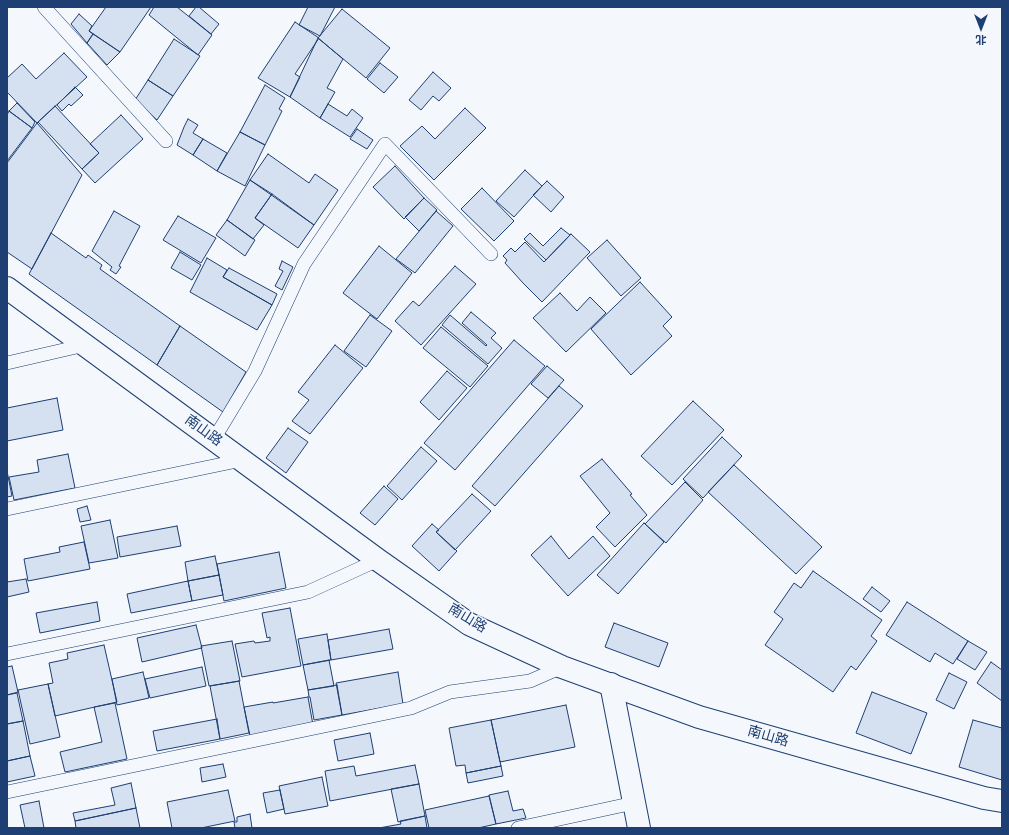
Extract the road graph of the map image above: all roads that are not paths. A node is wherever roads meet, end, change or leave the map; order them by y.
1 (44, 7) edge
2 (166, 141) dead end
3 (490, 254) dead end
4 (7, 288) edge
5 (85, 345) junction
6 (7, 363) edge
7 (214, 439) junction
8 (242, 460) junction
9 (7, 509) edge
10 (378, 560) junction
11 (7, 654) edge
12 (562, 667) junction
13 (611, 684) junction
14 (7, 792) edge
15 (1002, 802) edge
16 (634, 803) junction
17 (518, 828) edge
18 (639, 828) edge

1 - 2 lane
3 - 7 lane
4 - 5 street, 南山路
5 - 6 lane
5 - 7 street, 南山路
7 - 8 street, 南山路
8 - 9 lane
8 - 10 street, 南山路
10 - 11 lane
10 - 12 street, 南山路
12 - 13 street, 南山路
12 - 14 lane
13 - 15 street, 南山路
13 - 16 street
16 - 17 lane
16 - 18 street

